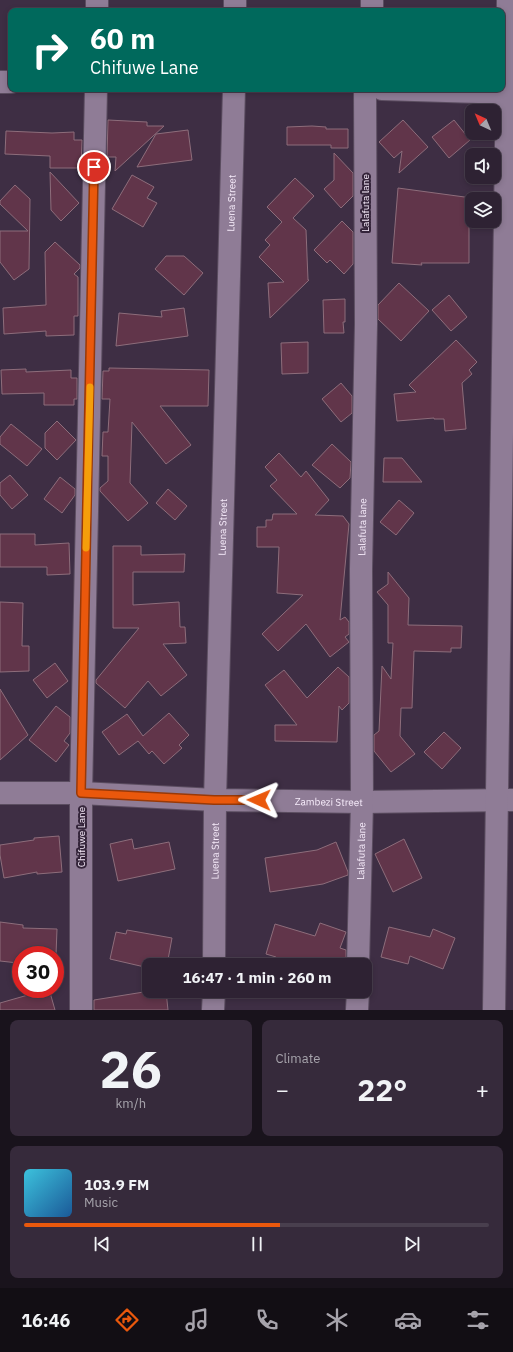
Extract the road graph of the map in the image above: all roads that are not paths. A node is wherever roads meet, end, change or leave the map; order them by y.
1 (508, 0) edge
2 (96, 92) edge
3 (234, 92) edge
4 (365, 92) edge
5 (510, 92) edge
6 (0, 792) edge
7 (81, 793) junction
8 (214, 800) junction
9 (505, 800) edge
10 (362, 802) junction
11 (214, 958) edge
12 (358, 958) edge
13 (214, 998) edge
14 (358, 998) edge
15 (81, 1010) edge
16 (214, 1010) edge
17 (358, 1010) edge
18 (494, 1010) edge

1 - 5 street
2 - 7 street, Chifuwe Lane
3 - 8 street, Luena Street
4 - 10 street, Lalafuta lane
5 - 9 street
6 - 7 street, Zambezi Street
7 - 8 street, Zambezi Street
7 - 15 street, Chifuwe Lane
8 - 10 street, Zambezi Street
8 - 11 street, Luena Street
9 - 10 street, Zambezi Street
9 - 18 street
10 - 12 street, Lalafuta lane
13 - 16 street
14 - 17 street

